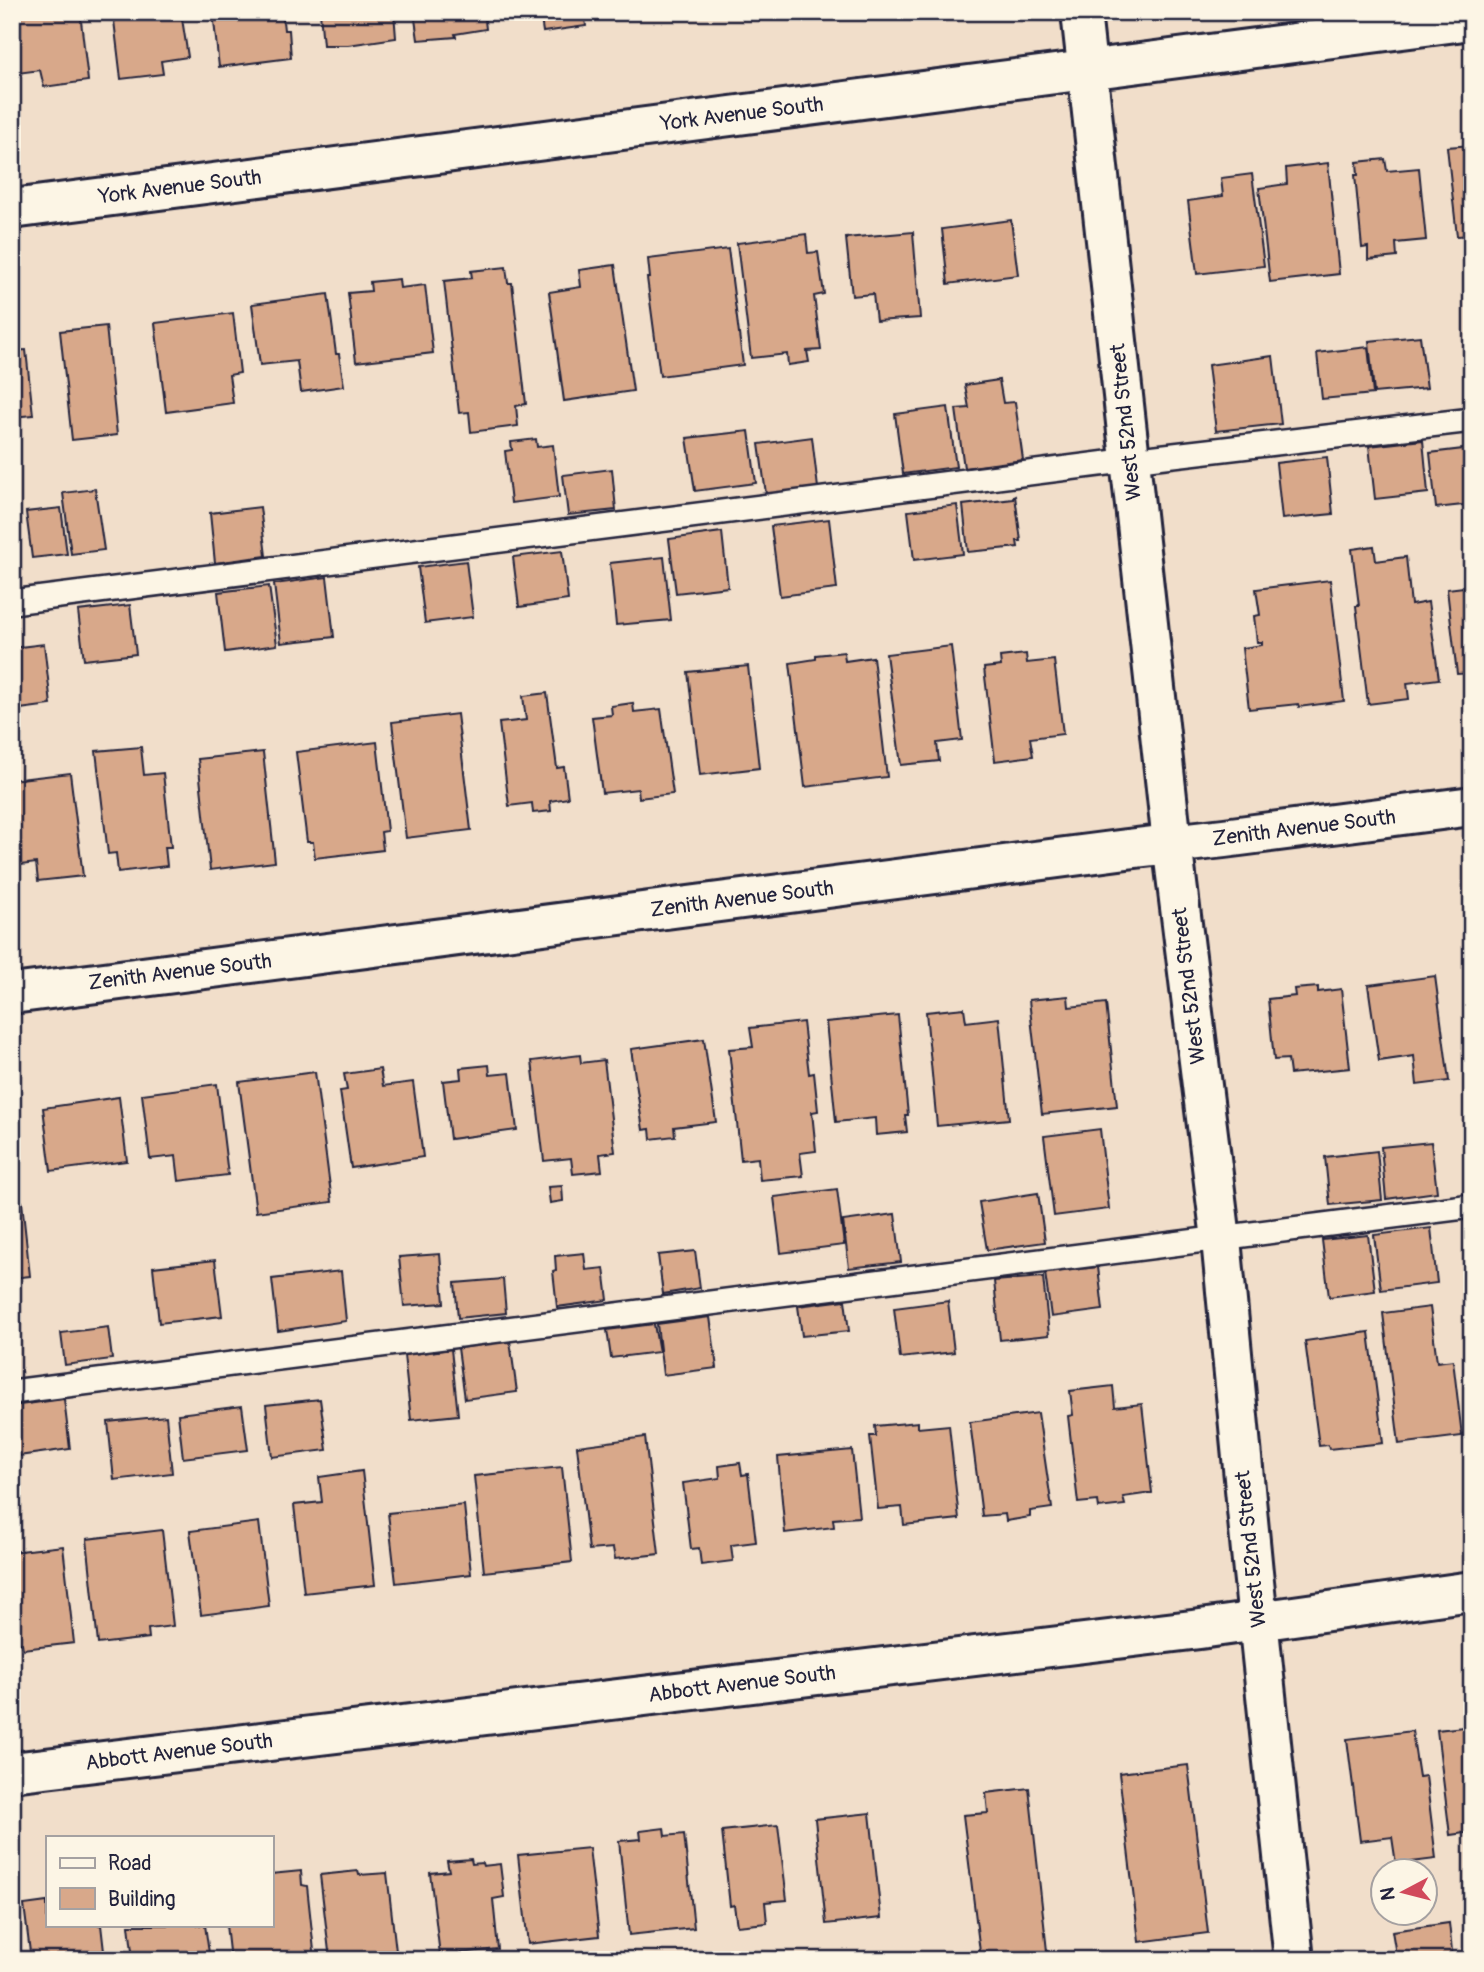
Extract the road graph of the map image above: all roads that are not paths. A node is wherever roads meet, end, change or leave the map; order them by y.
1 (1081, 12) edge
2 (1472, 20) edge
3 (1087, 70) junction
4 (12, 209) edge
5 (1472, 420) edge
6 (1131, 460) junction
7 (12, 602) edge
8 (1472, 806) edge
9 (1172, 843) junction
10 (12, 994) edge
11 (1472, 1206) edge
12 (1220, 1239) junction
13 (12, 1392) edge
14 (1472, 1591) edge
15 (1258, 1619) junction
16 (12, 1772) edge
17 (1294, 1960) edge

1 - 3 street, West 52nd Street
2 - 3 street, York Avenue South
3 - 4 street, York Avenue South
3 - 6 street, West 52nd Street
5 - 6 lane
6 - 7 lane
6 - 9 street, West 52nd Street
8 - 9 street, Zenith Avenue South
9 - 10 street, Zenith Avenue South
9 - 12 street, West 52nd Street
11 - 12 lane
12 - 13 lane
12 - 15 street, West 52nd Street
14 - 15 street, Abbott Avenue South
15 - 16 street, Abbott Avenue South
15 - 17 street, West 52nd Street

